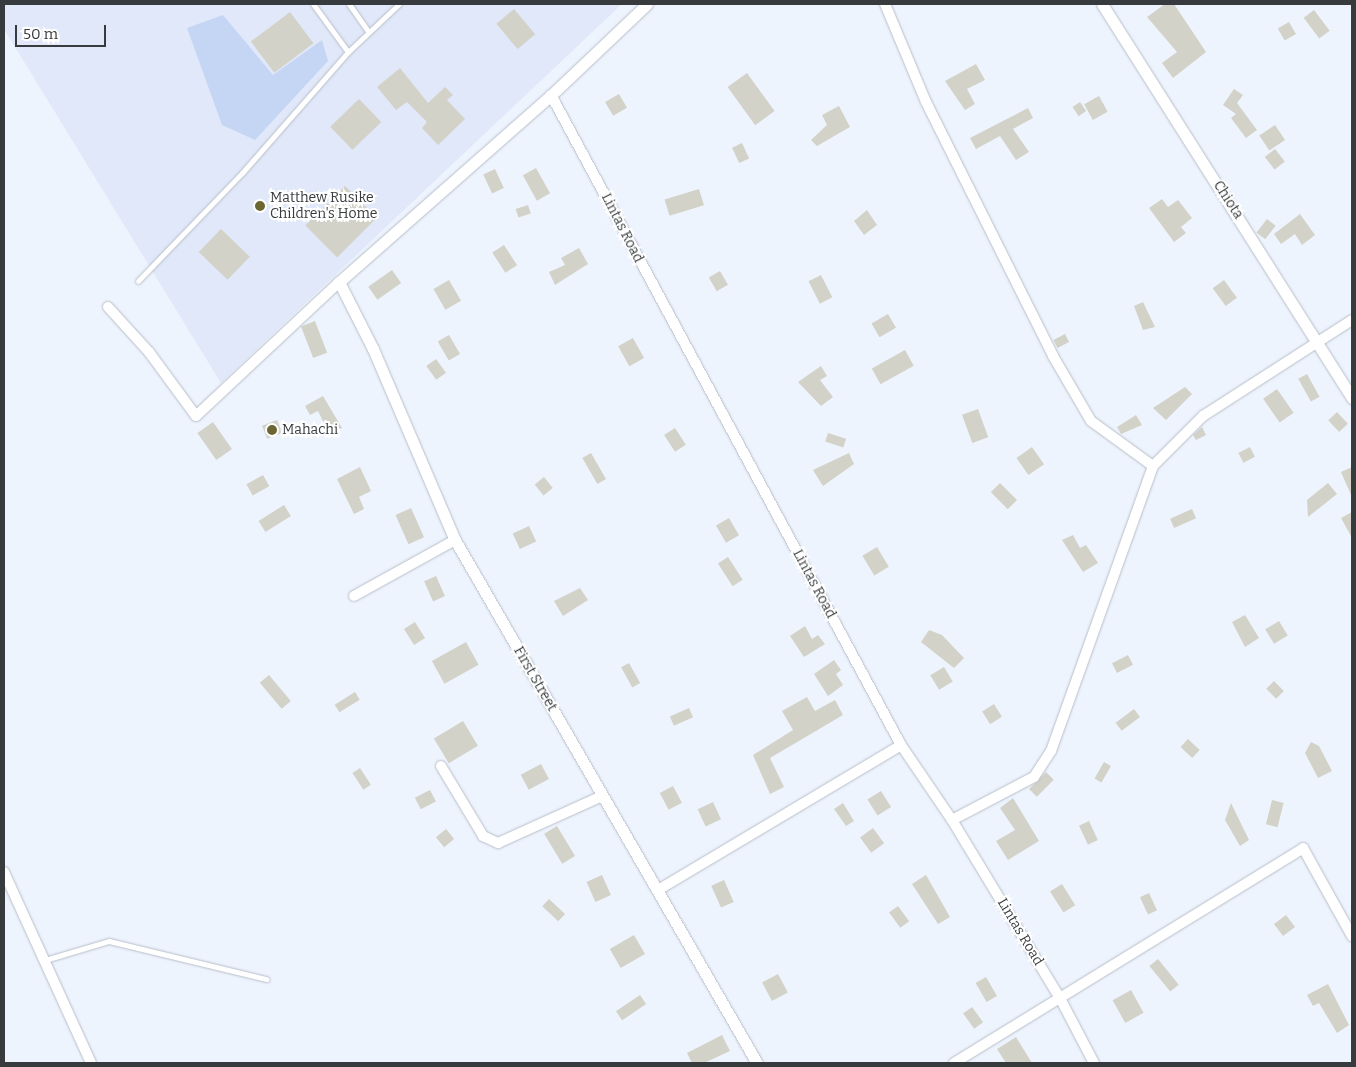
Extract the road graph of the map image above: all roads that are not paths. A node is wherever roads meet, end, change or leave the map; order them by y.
1 (314, 4) edge
2 (349, 4) edge
3 (399, 4) edge
4 (647, 4) edge
5 (885, 4) edge
6 (1102, 4) edge
7 (368, 32) junction
8 (348, 52) junction
9 (551, 95) junction
10 (138, 281) dead end
11 (339, 282) junction
12 (108, 307) dead end
13 (1352, 320) edge
14 (1319, 340) junction
15 (1352, 398) edge
16 (1153, 466) junction
17 (455, 540) junction
18 (354, 596) dead end
19 (900, 745) junction
20 (441, 766) dead end
21 (602, 796) junction
22 (952, 820) junction
23 (4, 872) edge
24 (658, 890) junction
25 (1352, 936) edge
26 (45, 960) junction
27 (266, 980) dead end
28 (1061, 1000) junction
29 (91, 1063) edge
30 (757, 1063) edge
31 (954, 1063) edge
32 (1094, 1063) edge

1 - 8 lane
2 - 7 lane
3 - 7 lane
4 - 9 street
5 - 16 street
6 - 14 street, Chiota
7 - 8 lane
8 - 10 lane
9 - 11 street
9 - 19 street, Lintas Road
11 - 12 street
11 - 17 street, First Street
13 - 14 street
14 - 15 street, Chiota
14 - 16 street
16 - 22 street
17 - 18 street
17 - 21 street, First Street
19 - 22 street, Lintas Road
19 - 24 street
20 - 21 street
21 - 24 street, First Street
22 - 28 street, Lintas Road
23 - 26 street
24 - 30 street, First Street
25 - 28 street
26 - 27 lane
26 - 29 street
28 - 31 street
28 - 32 street, Lintas Road

